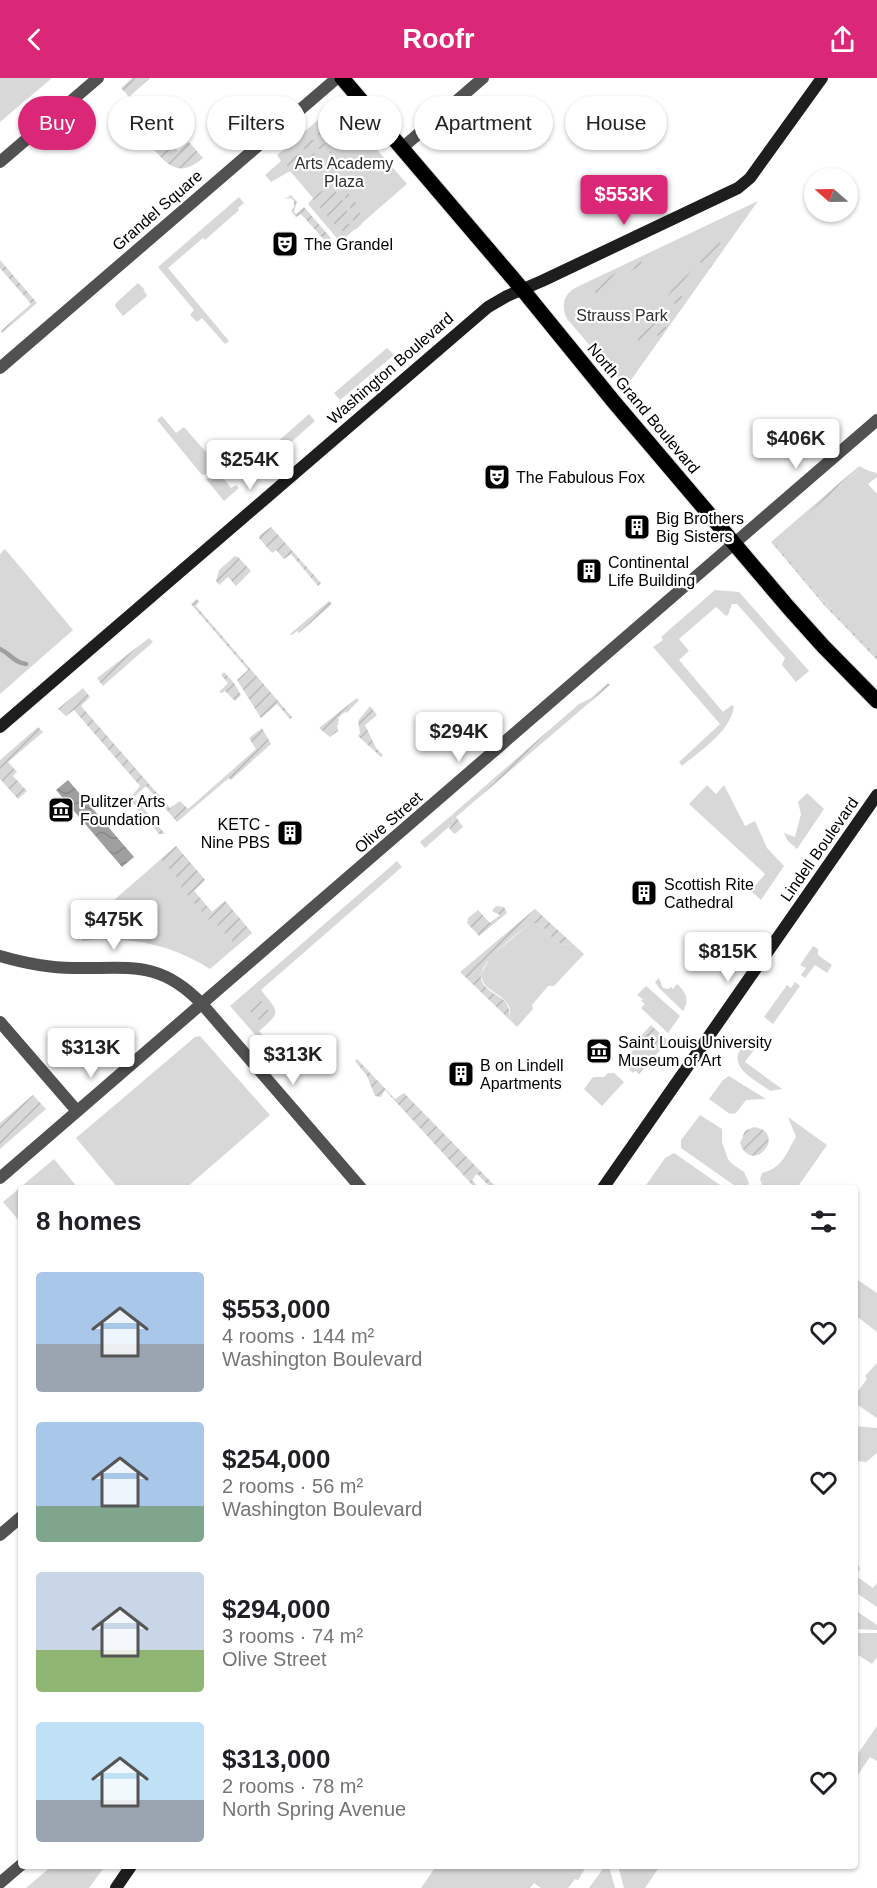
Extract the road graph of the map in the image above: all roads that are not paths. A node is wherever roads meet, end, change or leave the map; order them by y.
1 (98, 78) edge
2 (337, 78) edge
3 (342, 78) edge
4 (483, 78) edge
5 (822, 78) edge
6 (357, 96) edge
7 (402, 148) joint
8 (0, 162) edge
9 (522, 289) junction
10 (0, 368) edge
11 (877, 420) edge
12 (734, 543) junction
13 (877, 700) edge
14 (0, 726) edge
15 (877, 795) edge
16 (0, 956) edge
17 (202, 1004) junction
18 (0, 1022) edge
19 (77, 1111) junction
20 (0, 1178) edge
21 (358, 1185) edge
22 (605, 1185) edge
23 (18, 1520) edge
24 (0, 1535) edge
25 (18, 1868) edge
26 (129, 1869) edge
27 (0, 1883) edge
28 (116, 1888) edge

1 - 8 street
2 - 10 street, Grandel Square
3 - 6 main road, North Grand Boulevard
4 - 7 street
5 - 9 main road, Washington Boulevard
7 - 9 main road, North Grand Boulevard
9 - 12 main road, North Grand Boulevard
9 - 14 main road, Washington Boulevard
11 - 12 street, Olive Street
12 - 13 main road, North Grand Boulevard
12 - 17 street, Olive Street
15 - 22 main road, Lindell Boulevard
16 - 17 street
17 - 19 street, Olive Street
17 - 21 street
18 - 19 street
19 - 20 street, Olive Street
23 - 24 street
25 - 27 street
26 - 28 main road

